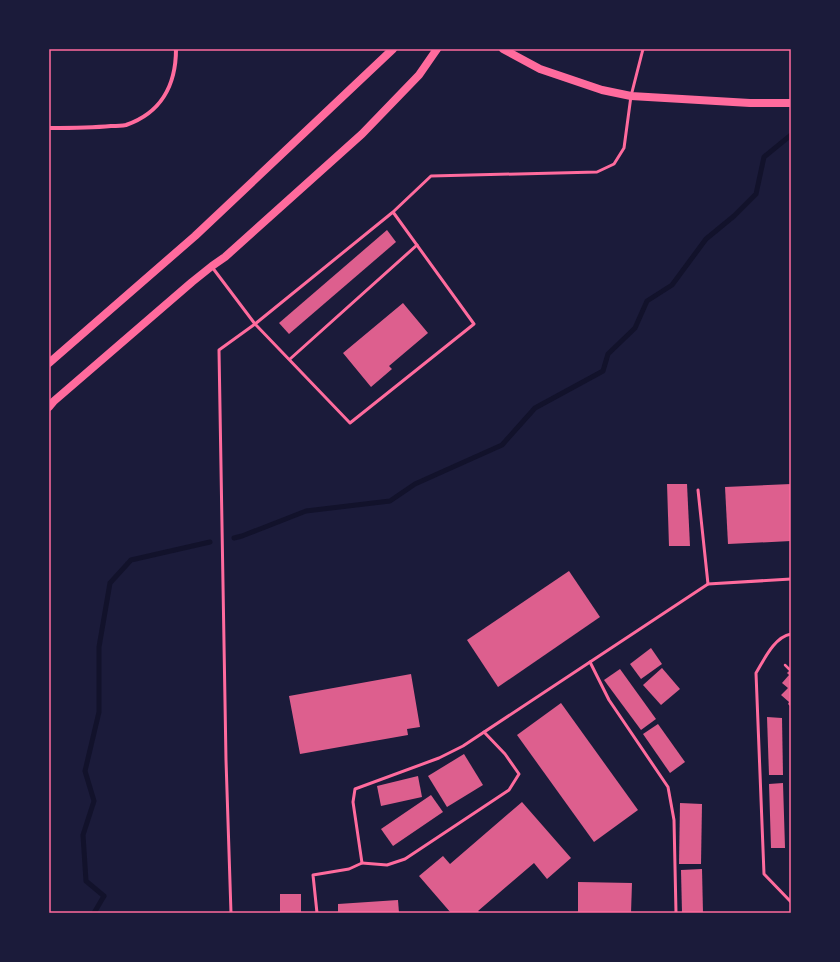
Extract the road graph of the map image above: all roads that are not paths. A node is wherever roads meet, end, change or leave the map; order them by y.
1 (176, 49) edge
2 (393, 49) edge
3 (437, 49) edge
4 (503, 49) edge
5 (643, 49) edge
6 (631, 96) junction
7 (791, 103) edge
8 (49, 128) edge
9 (393, 212) junction
10 (417, 245) junction
11 (212, 266) junction
12 (255, 324) junction
13 (290, 359) junction
14 (49, 363) edge
15 (49, 407) edge
16 (698, 490) dead end
17 (791, 579) edge
18 (708, 584) junction
19 (791, 634) edge
20 (590, 662) junction
21 (484, 732) junction
22 (362, 863) junction
23 (791, 902) edge
24 (231, 913) edge
25 (318, 913) edge
26 (676, 913) edge

1 - 8 street
2 - 14 main road
3 - 11 main road
4 - 6 main road
5 - 6 lane
6 - 7 main road
6 - 9 lane
9 - 10 lane
9 - 12 lane
10 - 13 lane
10 - 13 lane
11 - 12 lane
11 - 15 main road
12 - 13 lane
12 - 24 lane
16 - 18 lane
17 - 18 lane
18 - 20 lane
19 - 23 lane
20 - 21 lane
20 - 26 lane
21 - 22 lane
21 - 22 lane
22 - 25 lane

